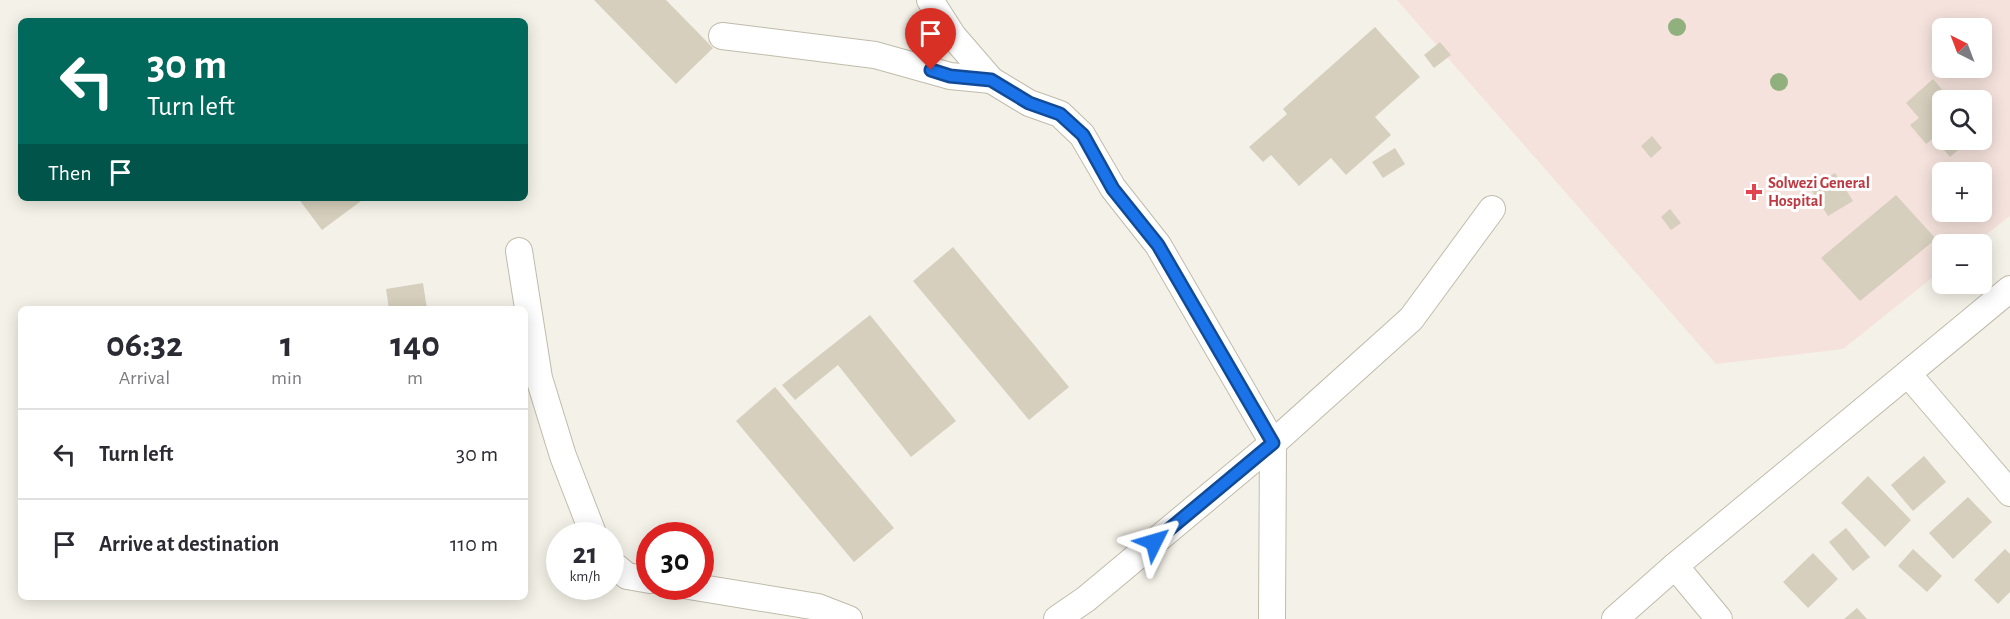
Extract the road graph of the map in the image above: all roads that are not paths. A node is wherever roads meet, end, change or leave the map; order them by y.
1 (930, 0) edge
2 (722, 36) dead end
3 (991, 80) junction
4 (1492, 209) dead end
5 (519, 251) dead end
6 (2010, 289) edge
7 (528, 306) edge
8 (528, 308) edge
9 (1908, 374) junction
10 (1273, 443) junction
11 (2010, 493) edge
12 (589, 522) edge
13 (1675, 566) junction
14 (714, 590) edge
15 (849, 619) edge
16 (1056, 619) edge
17 (1272, 619) edge
18 (1615, 619) edge
19 (1719, 619) edge

1 - 3 street
2 - 3 street
3 - 10 street
4 - 10 street
5 - 7 street
6 - 9 street
8 - 12 street
9 - 11 street
9 - 13 street
10 - 16 street
10 - 17 street
13 - 18 street
13 - 19 street
14 - 15 street

